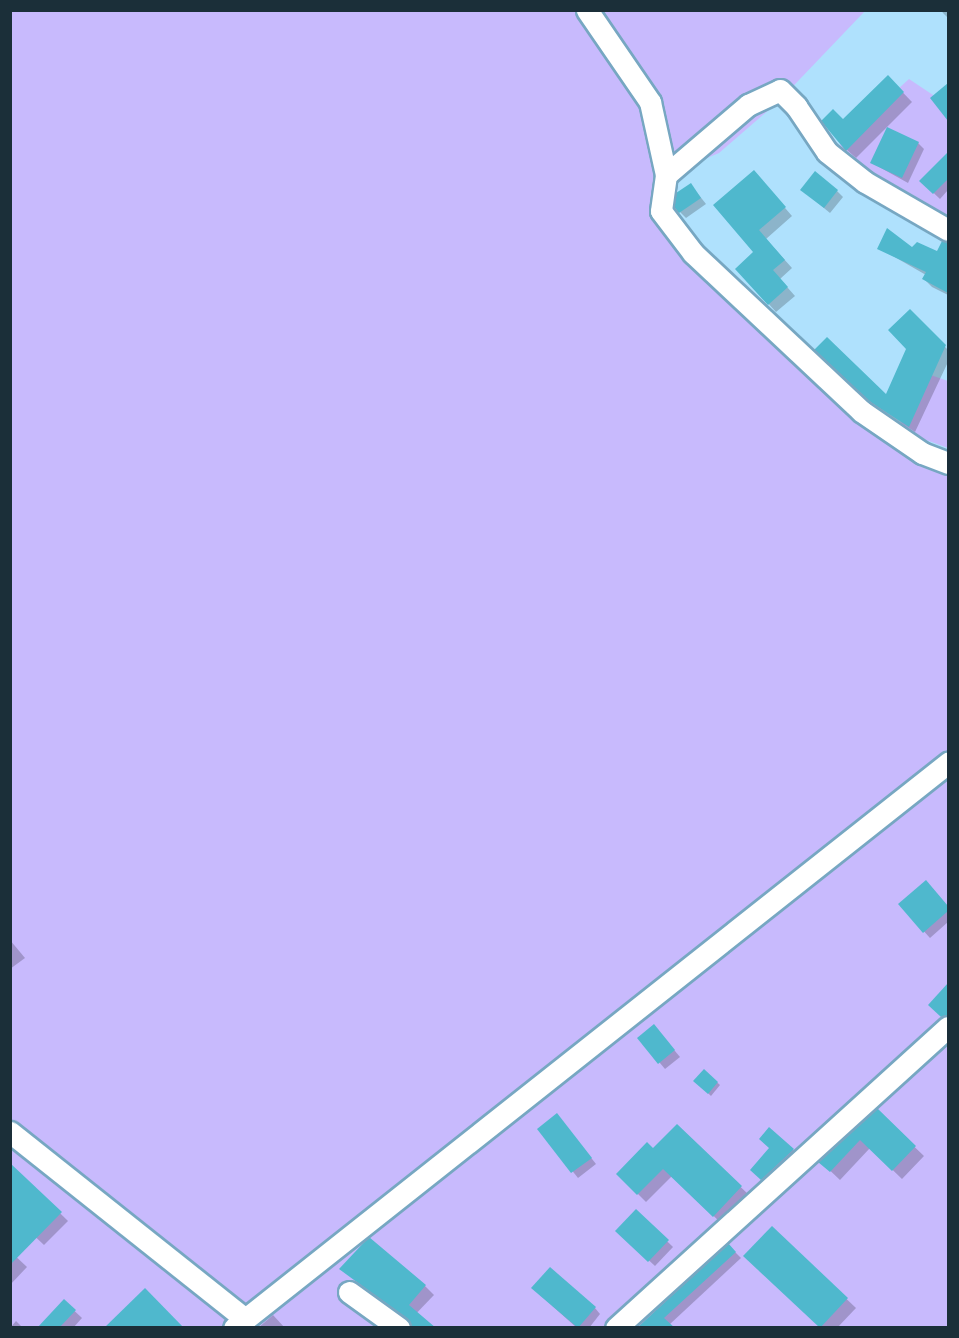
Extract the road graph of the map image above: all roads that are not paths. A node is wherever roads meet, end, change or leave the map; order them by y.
1 (587, 10) edge
2 (666, 176) junction
3 (948, 230) edge
4 (948, 463) edge
5 (948, 763) edge
6 (948, 1027) edge
7 (10, 1132) edge
8 (349, 1292) dead end
9 (240, 1323) edge
10 (399, 1328) edge
11 (616, 1328) edge

1 - 2 street
2 - 3 street
2 - 4 street
5 - 9 street
6 - 11 street
7 - 9 street
8 - 10 street

